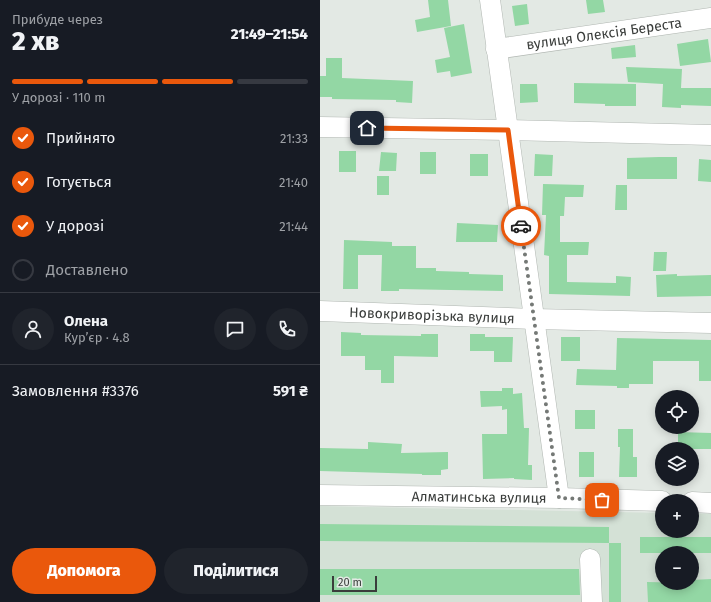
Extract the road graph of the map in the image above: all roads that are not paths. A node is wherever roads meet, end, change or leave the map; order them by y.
1 (490, 0) edge
2 (711, 18) edge
3 (496, 49) junction
4 (320, 127) edge
5 (508, 130) junction
6 (711, 135) edge
7 (320, 311) edge
8 (534, 319) junction
9 (711, 323) edge
10 (320, 495) edge
11 (559, 498) junction
12 (655, 502) edge
13 (699, 502) edge
14 (711, 503) edge
15 (590, 558) dead end
16 (592, 602) edge

1 - 3 street
2 - 3 street, вулиця Олексія Береста
3 - 5 street
4 - 5 street
5 - 6 street
5 - 8 street
7 - 8 street, Новокриворізька вулиця
8 - 9 street, Новокриворізька вулиця
8 - 11 street
10 - 11 street, Алматинська вулиця
11 - 12 street, Алматинська вулиця
13 - 14 street
15 - 16 street

